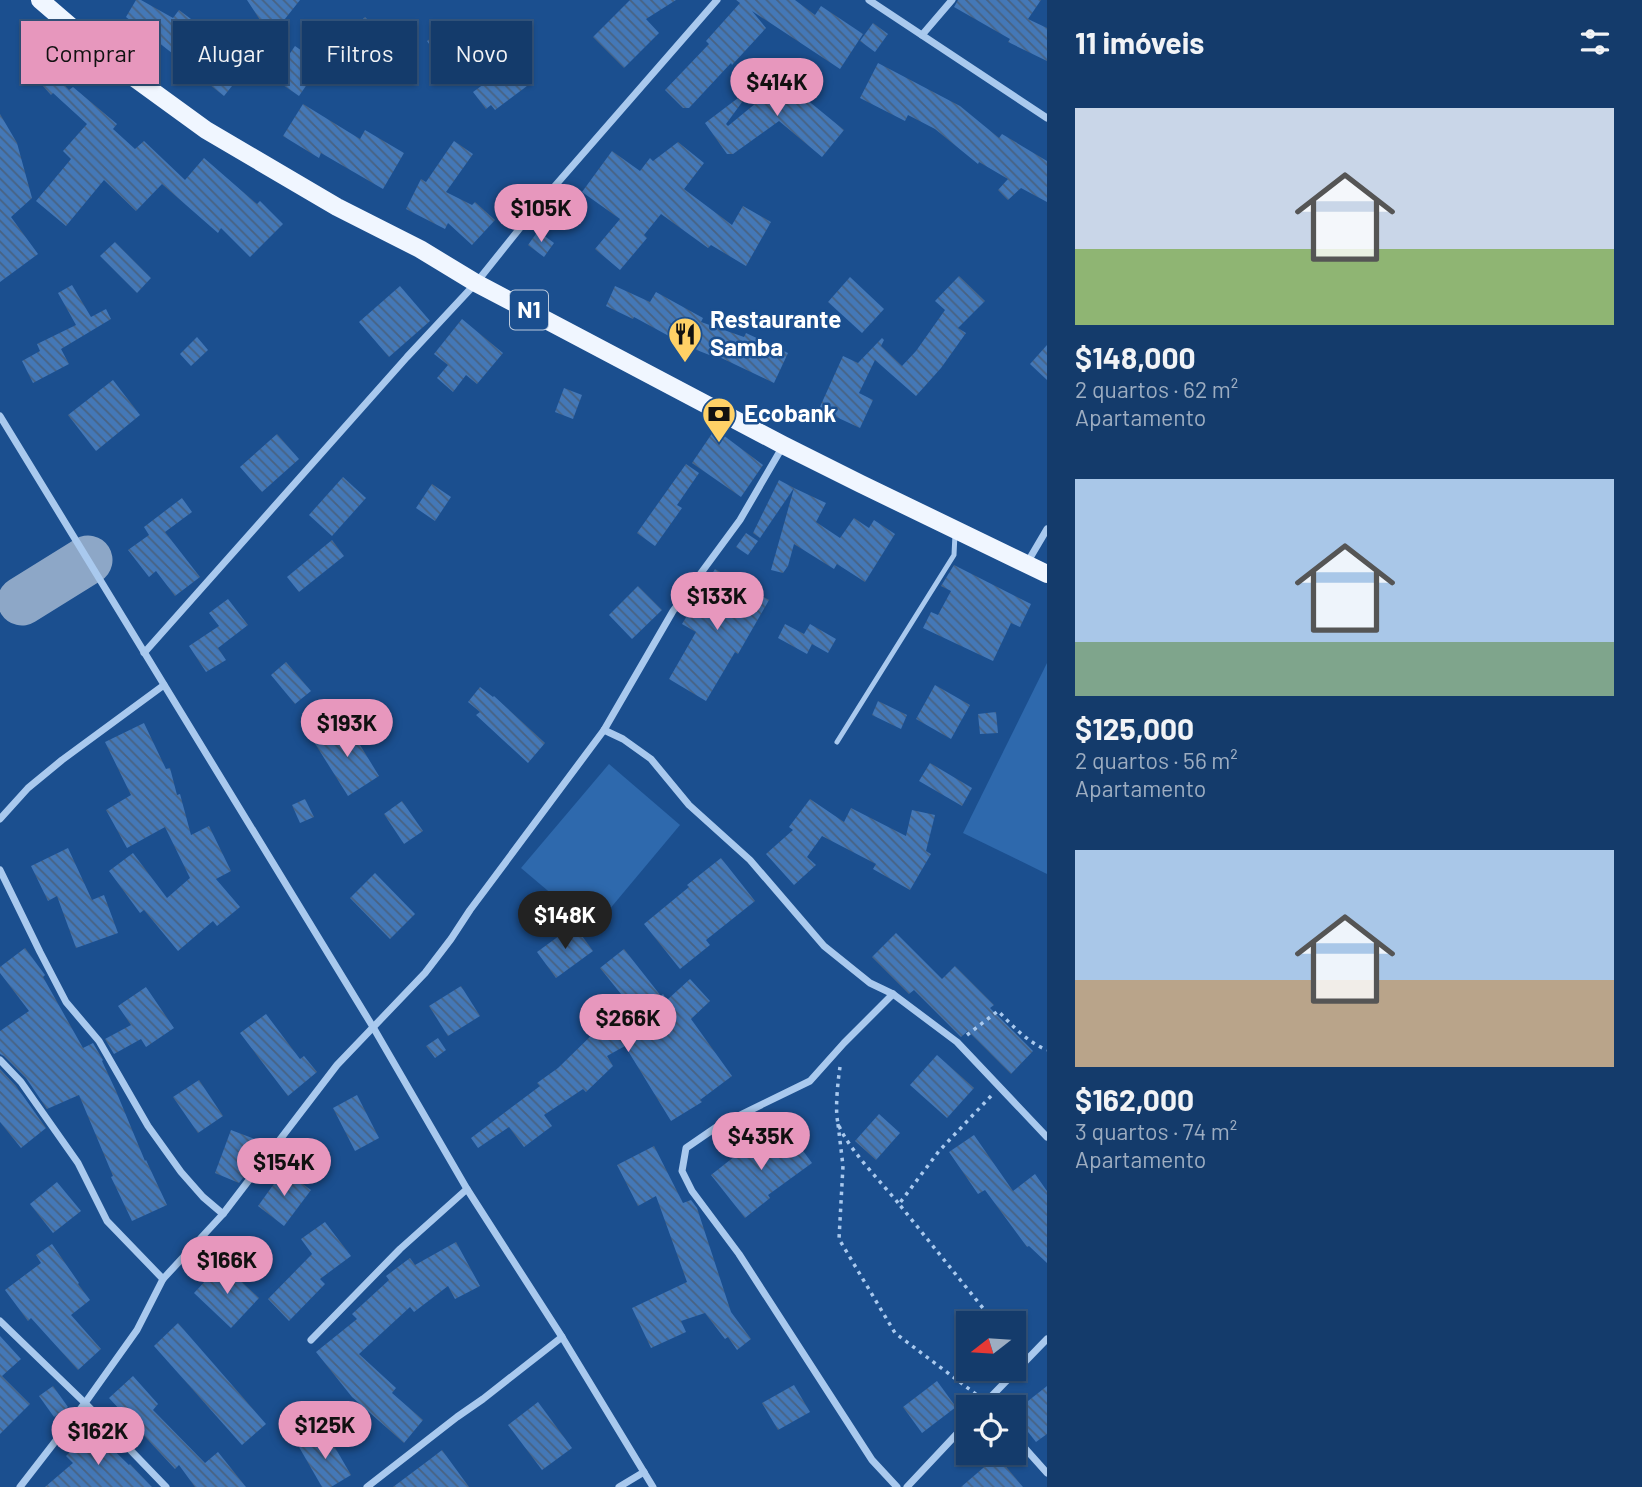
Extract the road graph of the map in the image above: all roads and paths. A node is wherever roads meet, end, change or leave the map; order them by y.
1 (40, 0) edge
2 (717, 0) edge
3 (869, 0) edge
4 (952, 0) edge
5 (922, 35) junction
6 (1047, 118) edge
7 (476, 283) junction
8 (0, 416) edge
9 (783, 445) junction
10 (1047, 529) edge
11 (956, 530) junction
12 (1026, 563) junction
13 (1047, 574) edge
14 (144, 653) junction
15 (164, 685) junction
16 (604, 730) junction
17 (837, 742) dead end
18 (0, 819) edge
19 (0, 870) edge
20 (893, 993) junction
21 (373, 1027) junction
22 (957, 1042) junction
23 (844, 1043) junction
24 (1047, 1050) edge
25 (0, 1060) edge
26 (999, 1087) junction
27 (838, 1124) junction
28 (1047, 1137) edge
29 (467, 1189) junction
30 (899, 1204) junction
31 (223, 1214) junction
32 (163, 1279) junction
33 (985, 1311) edge
34 (0, 1321) edge
35 (562, 1337) junction
36 (1047, 1339) edge
37 (311, 1340) dead end
38 (974, 1395) edge
39 (994, 1395) edge
40 (85, 1403) junction
41 (956, 1435) edge
42 (1026, 1450) edge
43 (644, 1472) junction
44 (1047, 1473) edge
45 (20, 1487) edge
46 (166, 1487) edge
47 (367, 1487) edge
48 (620, 1487) edge
49 (653, 1487) edge
50 (897, 1487) edge
51 (907, 1487) edge

1 - 7 main road, N1
2 - 7 street
3 - 5 street
4 - 5 street
5 - 6 street
7 - 9 main road, N1
7 - 14 street
8 - 14 street
9 - 11 main road, N1
9 - 16 street
10 - 12 street
11 - 12 main road, N1
11 - 17 lane
12 - 13 main road, N1
14 - 15 street
15 - 18 street
15 - 21 street
16 - 20 street
16 - 21 street
19 - 31 street
20 - 22 street
20 - 23 street
21 - 29 street
21 - 31 street
22 - 24 path
22 - 26 street
23 - 27 path
23 - 50 street
25 - 32 street
26 - 28 street
26 - 30 path
27 - 30 path
27 - 38 path
29 - 35 street
29 - 37 street
30 - 33 path
31 - 32 street
32 - 40 street
34 - 40 street
35 - 43 street
35 - 47 street
36 - 39 street
40 - 45 street
40 - 46 street
41 - 51 street
42 - 44 street
43 - 48 street
43 - 49 street

